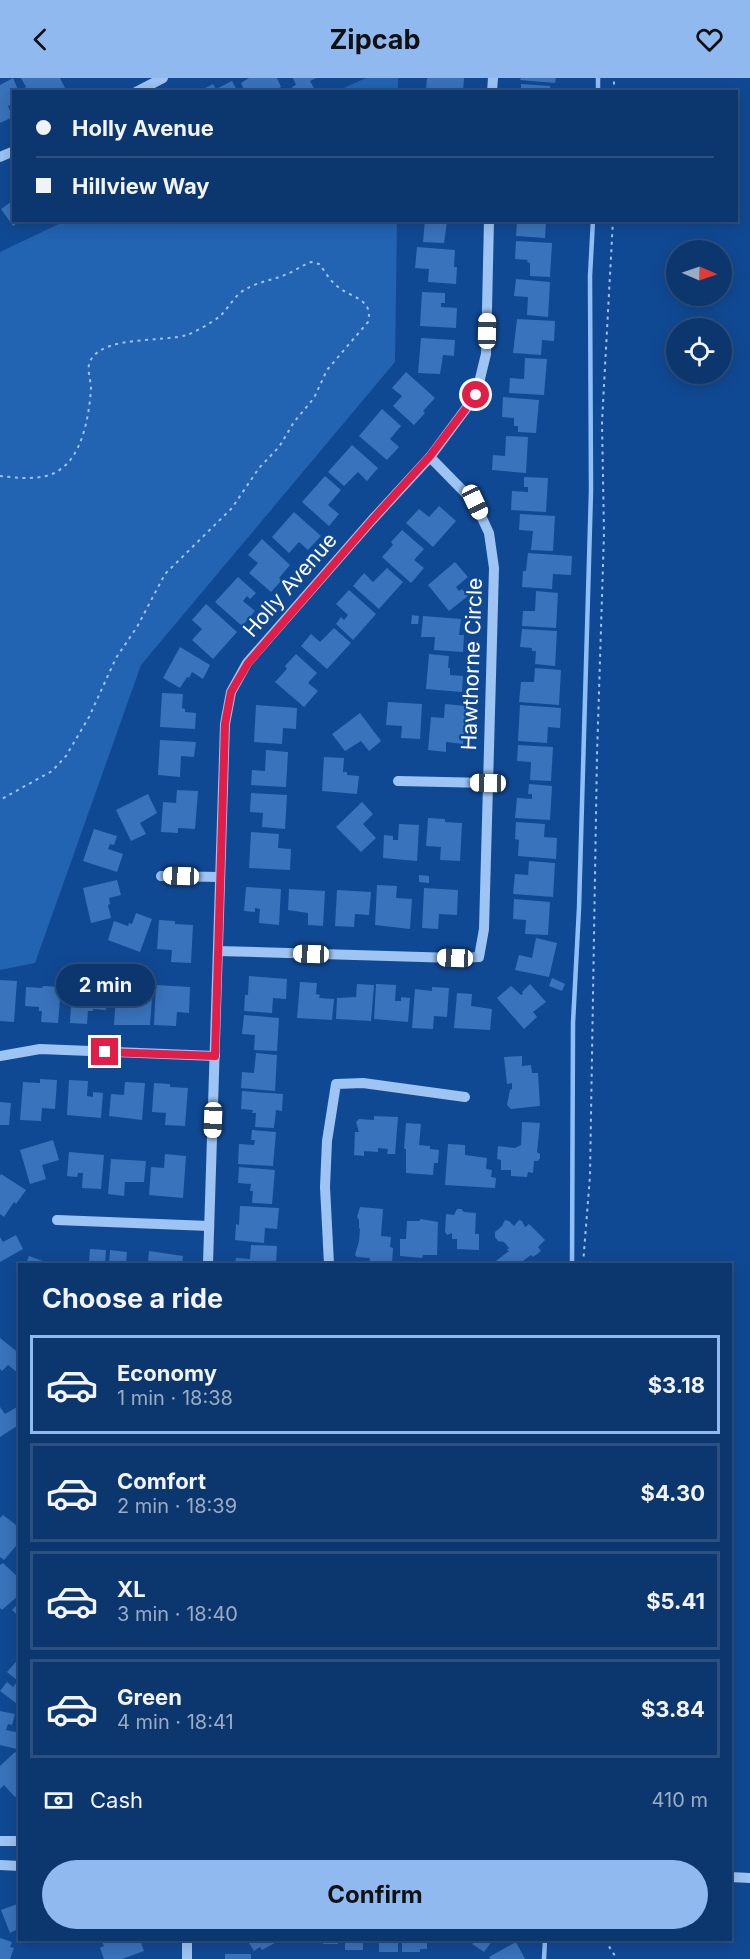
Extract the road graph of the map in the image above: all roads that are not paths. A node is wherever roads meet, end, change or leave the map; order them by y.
1 (163, 78) edge
2 (140, 90) edge
3 (489, 222) edge
4 (430, 456) junction
5 (398, 781) dead end
6 (488, 783) junction
7 (161, 876) dead end
8 (220, 877) junction
9 (218, 951) junction
10 (0, 1056) edge
11 (215, 1056) junction
12 (465, 1097) dead end
13 (57, 1220) dead end
14 (209, 1226) junction
15 (208, 1263) edge
16 (329, 1263) edge
17 (0, 1841) edge
18 (18, 1841) edge
19 (0, 1865) edge
20 (18, 1866) edge
21 (732, 1877) edge
22 (750, 1878) edge
23 (187, 1941) edge
24 (187, 1959) edge

1 - 2 street
3 - 4 street, Holly Avenue
4 - 6 street, Hawthorne Circle
4 - 8 street, Holly Avenue
5 - 6 street
6 - 9 street, Hawthorne Circle
7 - 8 street
8 - 9 street, Holly Avenue
9 - 11 street, Holly Avenue
10 - 11 street
11 - 14 street, Holly Avenue
12 - 16 street
13 - 14 street
14 - 15 street, Holly Avenue
17 - 18 street
19 - 20 street
21 - 22 street
23 - 24 street

